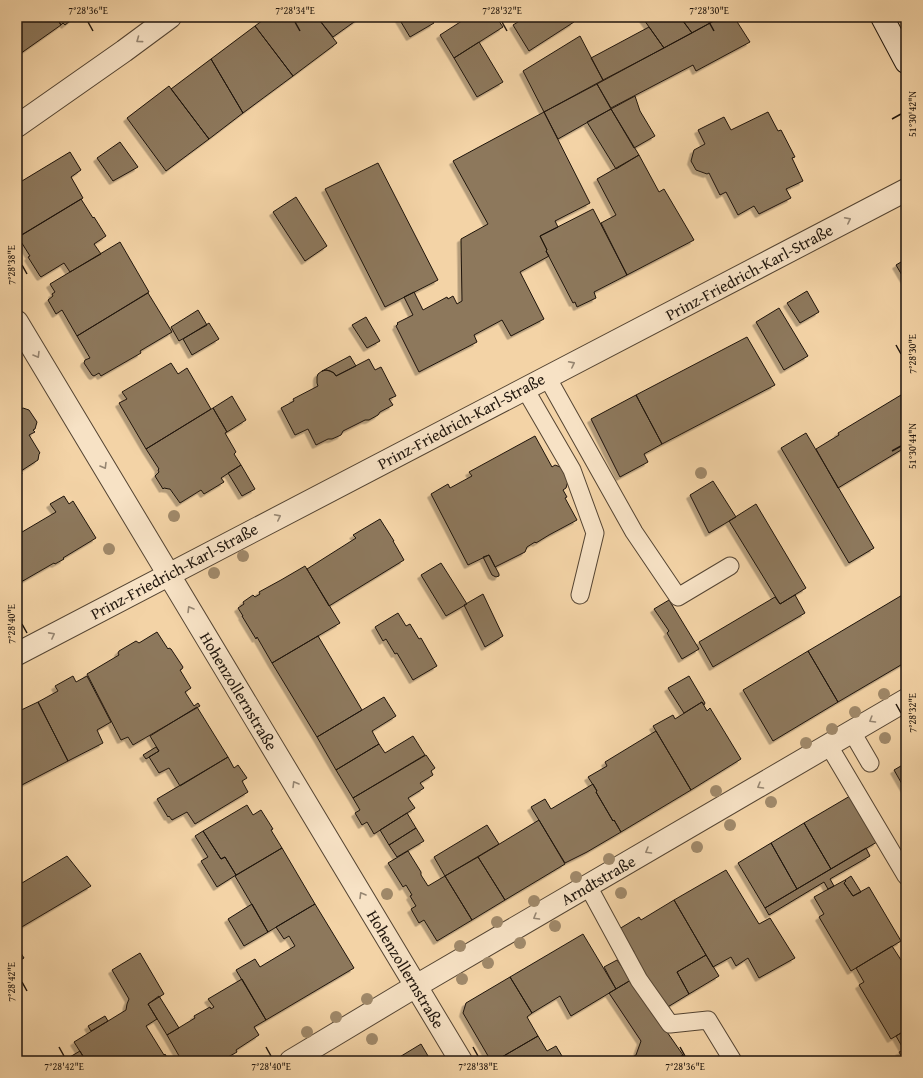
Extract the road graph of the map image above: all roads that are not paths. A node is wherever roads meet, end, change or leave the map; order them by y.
1 (170, 17) edge
2 (882, 17) edge
3 (906, 62) edge
4 (17, 126) edge
5 (906, 190) edge
6 (17, 322) edge
7 (547, 377) junction
8 (525, 389) junction
9 (730, 566) dead end
10 (169, 574) junction
11 (580, 595) dead end
12 (17, 654) edge
13 (906, 700) edge
14 (852, 732) junction
15 (829, 746) junction
16 (870, 763) dead end
17 (906, 876) edge
18 (588, 886) junction
19 (416, 986) junction
20 (291, 1061) edge
21 (461, 1061) edge
22 (733, 1061) edge

1 -> 4 street
2 - 3 street
7 -> 5 street, Prinz-Friedrich-Karl-Straße
6 -> 10 street, Hohenzollernstraße
7 - 8 street, Prinz-Friedrich-Karl-Straße
7 - 9 lane
10 -> 8 street, Prinz-Friedrich-Karl-Straße
8 - 11 lane
12 -> 10 street, Prinz-Friedrich-Karl-Straße
19 -> 10 street, Hohenzollernstraße
13 -> 14 street, Arndtstraße
14 - 15 street, Arndtstraße
14 - 16 lane
15 - 17 lane
15 -> 18 street, Arndtstraße
18 -> 19 street, Arndtstraße
18 - 22 lane
19 - 20 street, Arndtstraße
19 - 21 street, Hohenzollernstraße

